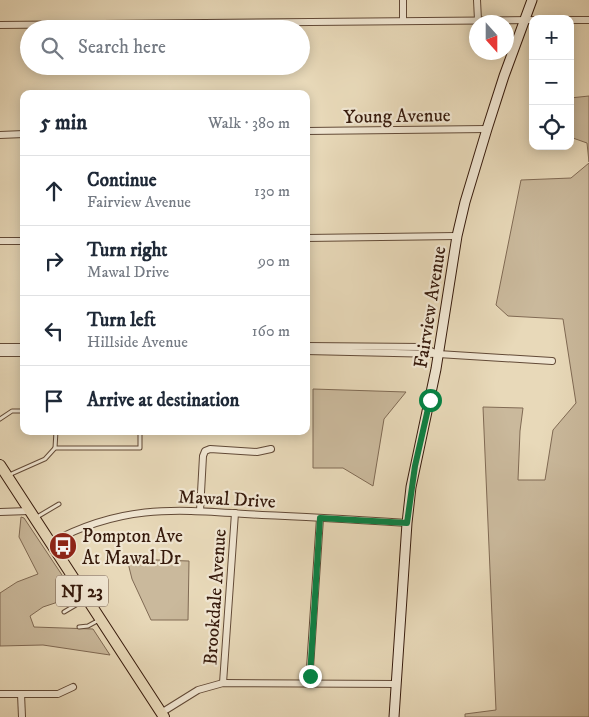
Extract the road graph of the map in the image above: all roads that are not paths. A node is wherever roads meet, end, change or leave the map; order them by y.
1 (403, 0) edge
2 (477, 0) edge
3 (532, 0) edge
4 (478, 15) edge
5 (530, 15) edge
6 (469, 20) edge
7 (514, 20) edge
8 (529, 20) edge
9 (574, 20) edge
10 (589, 20) edge
11 (403, 21) junction
12 (310, 22) edge
13 (0, 25) edge
14 (20, 25) edge
15 (487, 129) junction
16 (310, 131) edge
17 (20, 134) edge
18 (0, 135) edge
19 (457, 236) junction
20 (310, 238) edge
21 (0, 241) edge
22 (20, 241) edge
23 (310, 346) edge
24 (0, 347) edge
25 (20, 348) edge
26 (348, 349) junction
27 (13, 350) junction
28 (20, 352) edge
29 (310, 352) edge
30 (0, 353) edge
31 (438, 354) junction
32 (552, 361) dead end
33 (20, 411) edge
34 (0, 418) edge
35 (56, 435) edge
36 (140, 435) edge
37 (55, 448) junction
38 (271, 449) dead end
39 (0, 466) edge
40 (7, 476) junction
41 (59, 504) dead end
42 (0, 512) edge
43 (200, 512) junction
44 (235, 513) junction
45 (32, 515) junction
46 (320, 518) junction
47 (407, 523) junction
48 (50, 543) junction
49 (86, 598) junction
50 (64, 612) dead end
51 (100, 619) junction
52 (79, 627) dead end
53 (223, 683) junction
54 (309, 683) junction
55 (396, 684) junction
56 (73, 687) dead end
57 (0, 694) edge
58 (22, 694) junction
59 (162, 715) edge
60 (22, 717) edge
61 (394, 717) edge

1 - 11 street
2 - 4 street
3 - 5 main road, Fairview Avenue
6 - 11 street
7 - 8 street
8 - 15 main road, Fairview Avenue
9 - 10 street
11 - 12 street
13 - 14 street
15 - 16 street, Young Avenue
15 - 19 main road, Fairview Avenue
17 - 18 street
19 - 20 street
19 - 31 main road, Fairview Avenue
21 - 22 street
23 - 26 street
24 - 27 street
25 - 27 street
26 - 29 street
26 - 31 street
27 - 28 street
27 - 30 street
31 - 32 street
31 - 47 main road, Fairview Avenue
33 - 34 lane
35 - 37 lane
36 - 37 lane
37 - 40 lane
38 - 43 street
39 - 40 main road, NJ 23
40 - 45 main road, NJ 23
41 - 45 lane
42 - 45 street
43 - 44 street, Mawal Drive
43 - 48 street, Mawal Drive
44 - 46 street, Mawal Drive
44 - 53 street, Brookdale Avenue
45 - 48 main road, NJ 23
46 - 47 street, Mawal Drive
46 - 54 street
47 - 55 main road, Fairview Avenue
48 - 49 main road, NJ 23
49 - 50 lane
49 - 51 main road, NJ 23
51 - 52 lane
51 - 59 main road, NJ 23
53 - 54 street
53 - 59 street
54 - 55 street
55 - 61 main road, Fairview Avenue
56 - 58 street
57 - 58 street
58 - 60 street

